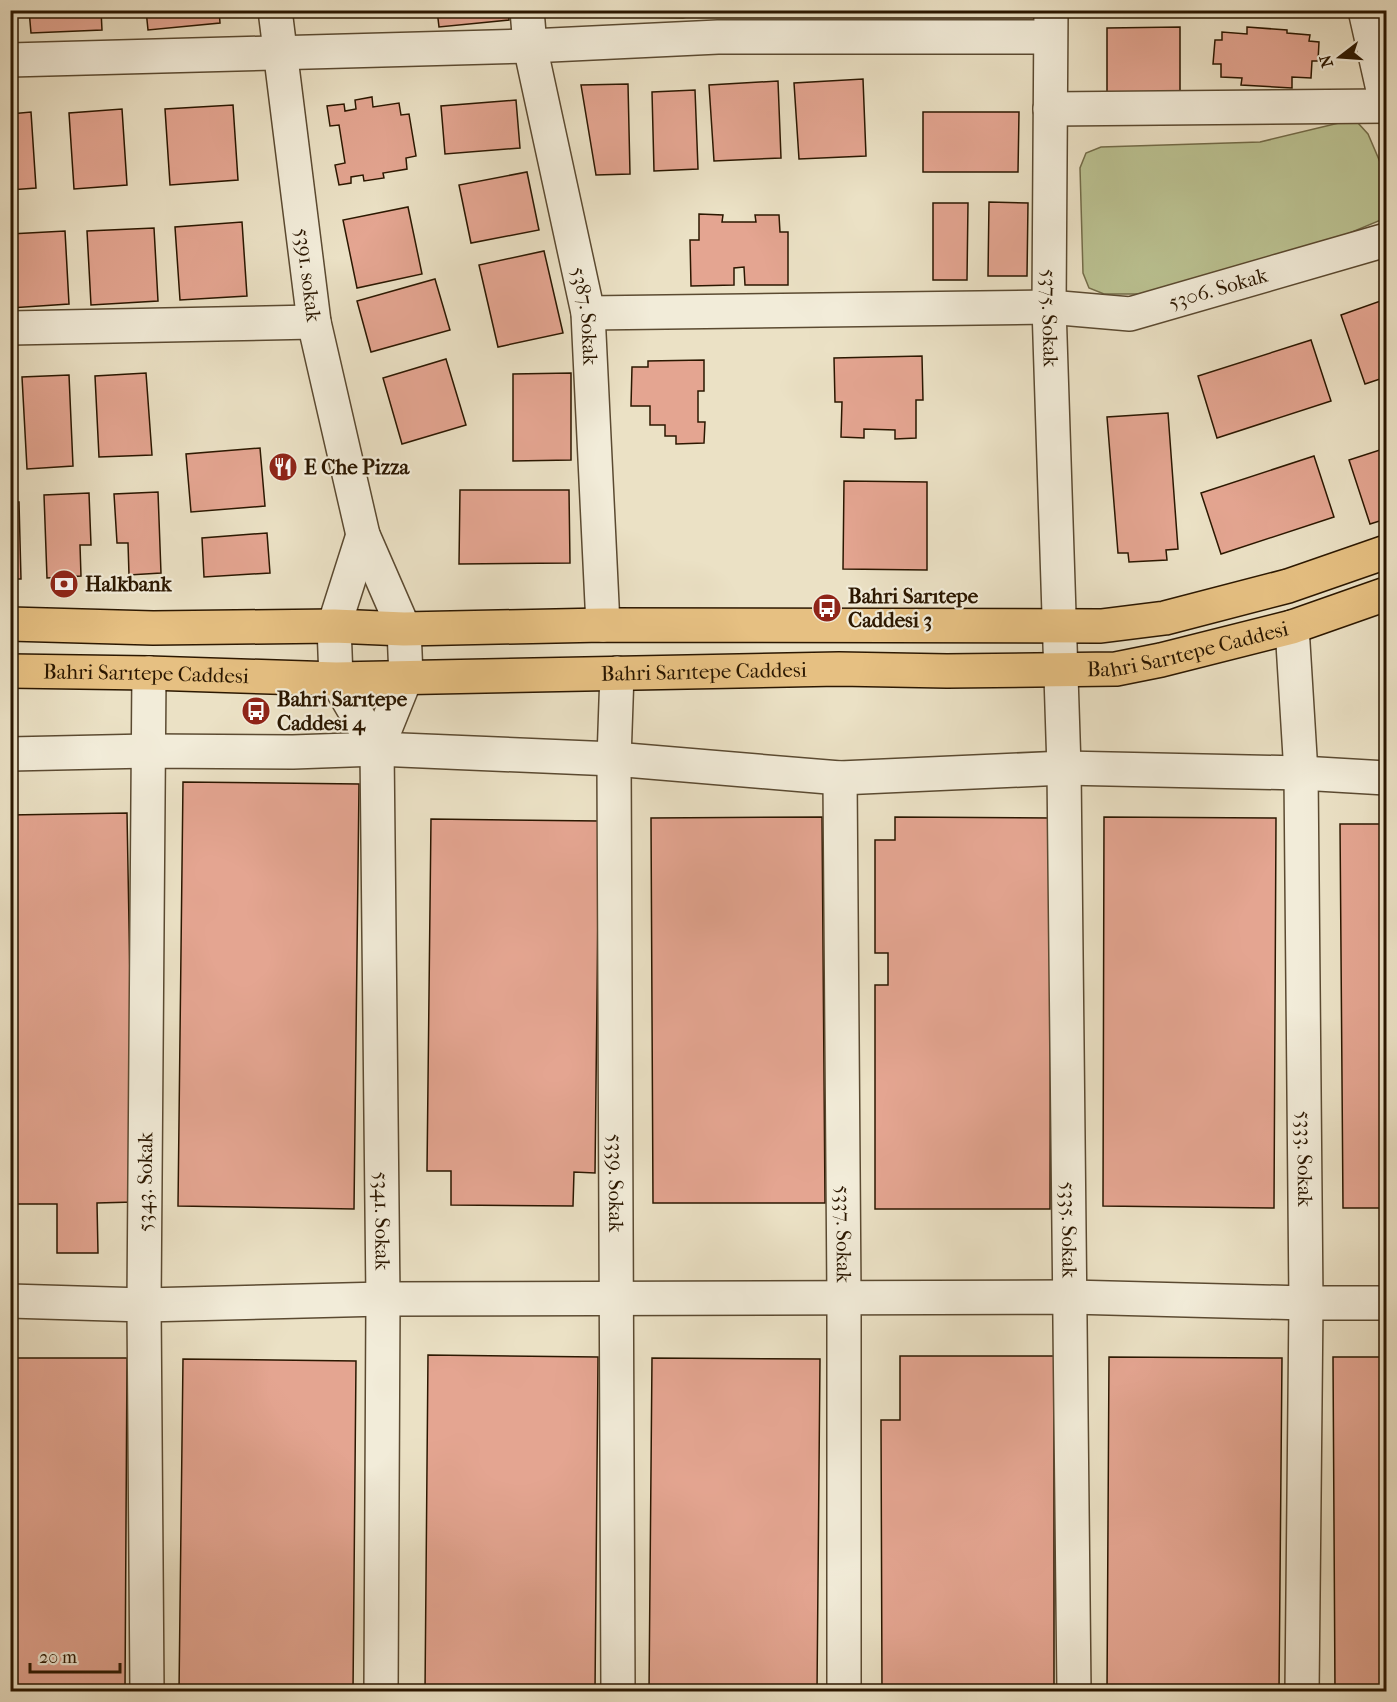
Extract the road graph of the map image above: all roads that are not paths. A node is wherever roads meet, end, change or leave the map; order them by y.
1 (275, 10) edge
2 (526, 10) edge
3 (1365, 10) edge
4 (719, 24) edge
5 (1051, 24) edge
6 (530, 45) junction
7 (280, 52) junction
8 (10, 60) edge
9 (1386, 104) edge
10 (1050, 109) junction
11 (1386, 240) edge
12 (1049, 307) junction
13 (588, 313) junction
14 (314, 322) junction
15 (10, 328) edge
16 (363, 535) junction
17 (1386, 552) edge
18 (1386, 594) edge
19 (10, 624) edge
20 (603, 625) junction
21 (333, 626) junction
22 (1059, 626) junction
23 (1292, 627) junction
24 (404, 629) junction
25 (1061, 670) junction
26 (10, 671) edge
27 (149, 673) junction
28 (617, 673) junction
29 (406, 677) junction
30 (336, 679) junction
31 (377, 749) junction
32 (148, 751) junction
33 (10, 754) edge
34 (614, 759) junction
35 (1064, 768) junction
36 (1301, 773) junction
37 (840, 778) junction
38 (1386, 778) edge
39 (1071, 1297) junction
40 (844, 1298) junction
41 (383, 1299) junction
42 (615, 1299) junction
43 (10, 1301) edge
44 (1386, 1303) edge
45 (1306, 1304) junction
46 (144, 1305) junction
47 (147, 1692) edge
48 (381, 1692) edge
49 (618, 1692) edge
50 (844, 1692) edge
51 (1074, 1692) edge
52 (1302, 1692) edge

1 - 7 street, 5391. sokak
2 - 6 street, 5387. Sokak
3 - 9 street
4 - 5 street
4 - 6 street
5 - 10 street, 5375. Sokak
6 - 7 street
6 - 13 street, 5387. Sokak
7 - 8 street
7 - 14 street, 5391. sokak
9 - 10 street
10 - 12 street, 5375. Sokak
11 - 12 street, 5306. Sokak
12 - 13 street, 5306. Sokak
12 - 22 street, 5375. Sokak
13 - 20 street, 5387. Sokak
14 - 15 street
14 - 16 street, 5391. sokak
16 - 21 street
16 - 24 street, 5391. sokak
17 - 22 main road, Bahri Sarıtepe Caddesi
18 - 23 main road, Bahri Sarıtepe Caddesi
19 - 21 main road, Bahri Sarıtepe Caddesi
20 - 22 main road, Bahri Sarıtepe Caddesi
20 - 24 main road, Bahri Sarıtepe Caddesi
21 - 24 main road, Bahri Sarıtepe Caddesi
21 - 30 street
22 - 25 street, 5375. Sokak
23 - 25 main road, Bahri Sarıtepe Caddesi
23 - 36 street, 5333. Sokak
24 - 29 street
25 - 28 main road, Bahri Sarıtepe Caddesi
25 - 35 street, 5335. Sokak
26 - 27 main road, Bahri Sarıtepe Caddesi
27 - 30 main road, Bahri Sarıtepe Caddesi
27 - 32 street, 5343. Sokak
28 - 29 main road, Bahri Sarıtepe Caddesi
28 - 34 street, 5339. Sokak
29 - 30 main road, Bahri Sarıtepe Caddesi
29 - 31 street
30 - 31 street
31 - 32 street
31 - 34 street
31 - 41 street, 5341. Sokak
32 - 33 street
32 - 46 street, 5343. Sokak
34 - 37 street
34 - 42 street, 5339. Sokak
35 - 36 street
35 - 37 street
35 - 39 street, 5335. Sokak
36 - 38 street
36 - 45 street, 5333. Sokak
37 - 40 street, 5337. Sokak
39 - 40 street
39 - 45 street
39 - 51 street, 5335. Sokak
40 - 42 street
40 - 50 street, 5337. Sokak
41 - 42 street
41 - 46 street
41 - 48 street, 5341. Sokak
42 - 49 street, 5339. Sokak
43 - 46 street
44 - 45 street
45 - 52 street, 5333. Sokak
46 - 47 street, 5343. Sokak

